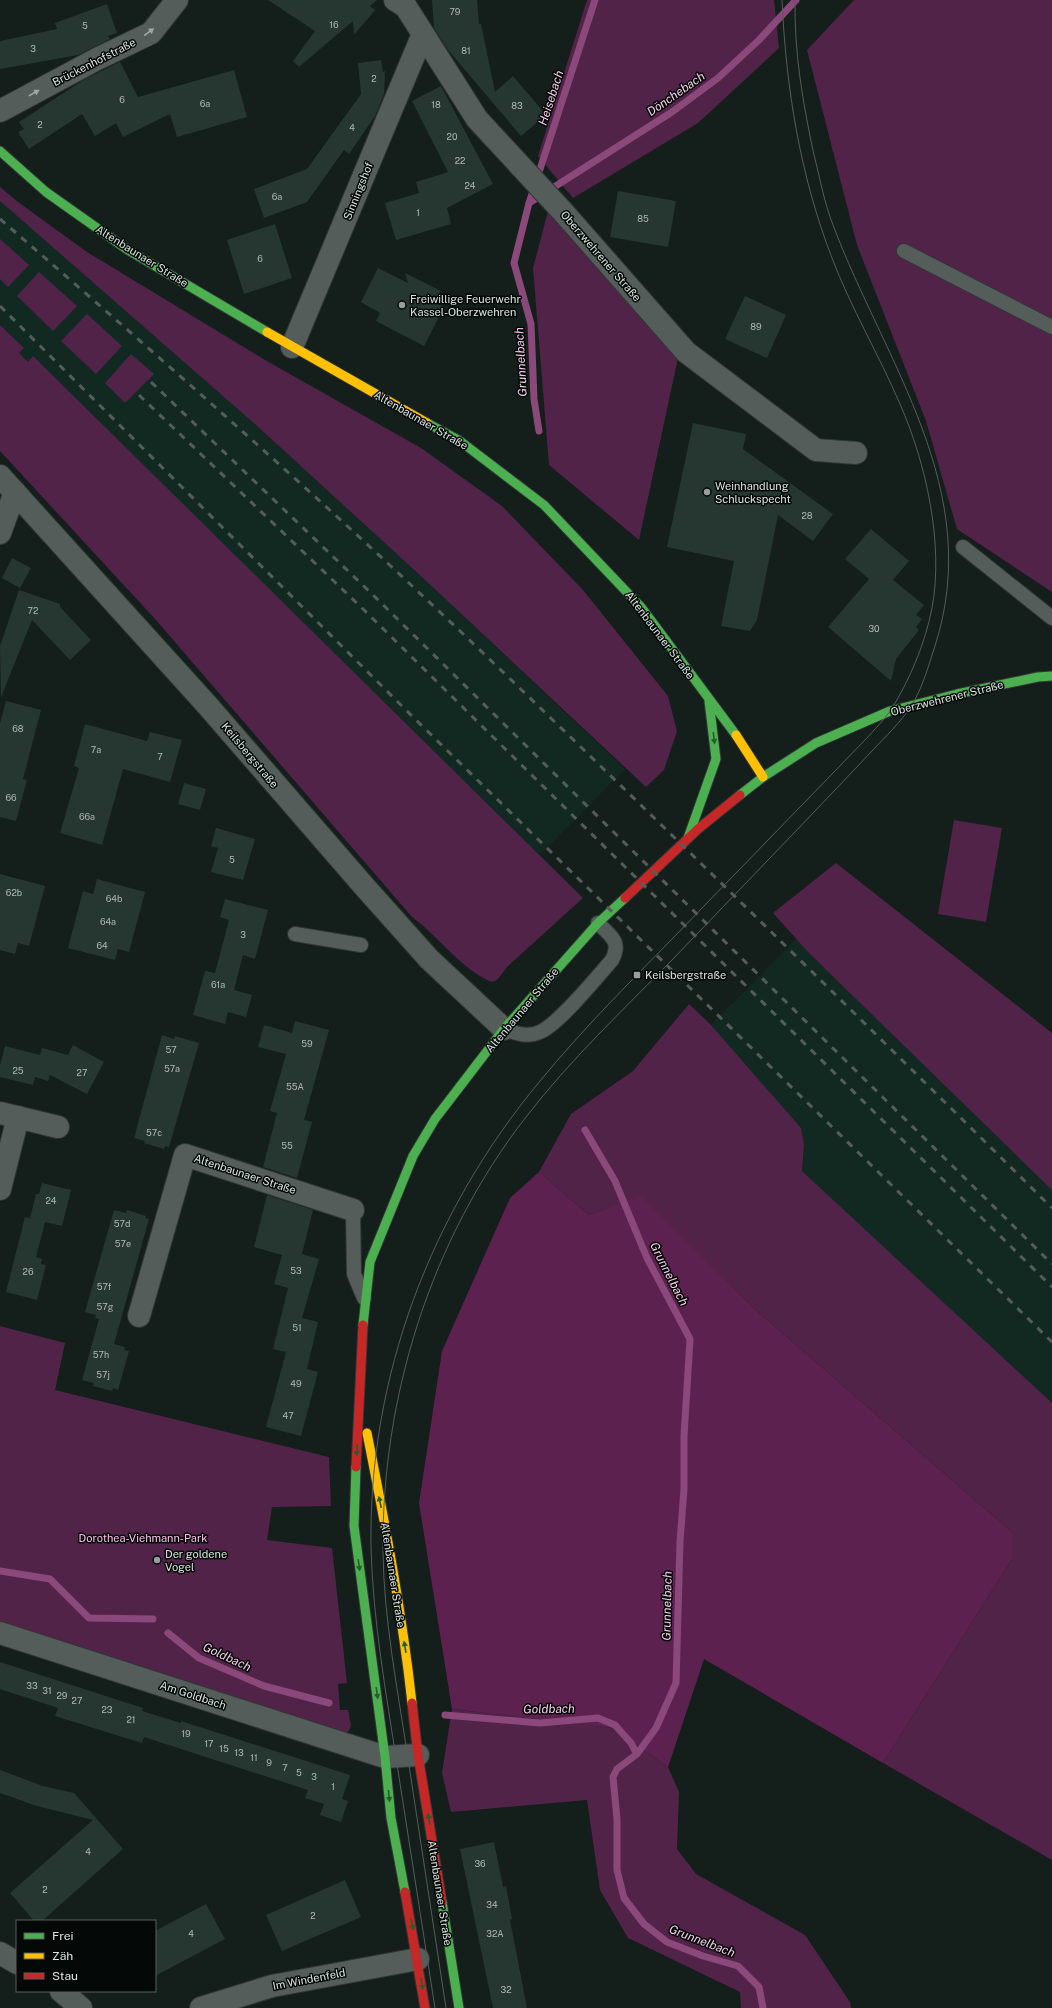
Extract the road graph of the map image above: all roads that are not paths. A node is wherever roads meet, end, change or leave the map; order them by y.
1 (177, 0) edge
2 (403, 2) edge
3 (423, 34) junction
4 (0, 111) edge
5 (0, 151) edge
6 (904, 251) dead end
7 (1052, 327) edge
8 (292, 347) junction
9 (856, 453) dead end
10 (0, 476) edge
11 (15, 492) junction
12 (0, 533) edge
13 (962, 547) dead end
14 (1052, 618) edge
15 (1052, 676) edge
16 (709, 700) junction
17 (803, 751) joint
18 (763, 778) junction
19 (688, 839) junction
20 (598, 923) junction
21 (296, 934) dead end
22 (361, 945) dead end
23 (504, 1029) junction
24 (9, 1115) edge
25 (58, 1127) dead end
26 (0, 1189) edge
27 (353, 1210) joint
28 (365, 1300) junction
29 (139, 1316) dead end
30 (360, 1397) junction
31 (0, 1633) edge
32 (418, 1755) junction
33 (385, 1757) junction
34 (0, 1953) edge
35 (418, 1959) junction
36 (16, 1962) edge
37 (62, 1992) edge
38 (81, 2008) edge
39 (201, 2008) edge
40 (425, 2008) edge
41 (459, 2008) edge

4 -> 1 street, Brückenhofstraße
2 - 3 street, Oberzwehrener Straße
3 - 8 street, Sinningshof
3 - 9 street, Oberzwehrener Straße
5 - 8 main road, Altenbaunaer Straße
6 - 7 lane
8 - 16 main road, Altenbaunaer Straße
10 - 11 street, Keilsbergstraße
11 - 12 street
11 - 23 street, Keilsbergstraße
13 - 14 lane
15 - 17 main road, Oberzwehrener Straße
16 - 18 main road, Altenbaunaer Straße
16 -> 19 main road
17 - 18 main road, Altenbaunaer Straße
18 - 19 main road, Altenbaunaer Straße
19 - 20 main road, Altenbaunaer Straße
20 - 23 main road, Altenbaunaer Straße
20 - 23 lane
21 - 22 lane
23 - 28 main road, Altenbaunaer Straße
24 - 25 street
24 - 26 street
27 - 28 lane, Altenbaunaer Straße
27 - 29 street, Altenbaunaer Straße
28 - 30 main road, Altenbaunaer Straße
32 -> 30 main road, Altenbaunaer Straße
30 -> 33 main road, Altenbaunaer Straße
31 - 33 street, Am Goldbach
32 - 33 street
41 -> 32 main road, Altenbaunaer Straße
33 -> 35 main road, Altenbaunaer Straße
34 - 36 street
35 - 39 street, Im Windenfeld
35 -> 40 main road, Altenbaunaer Straße
37 - 38 street

